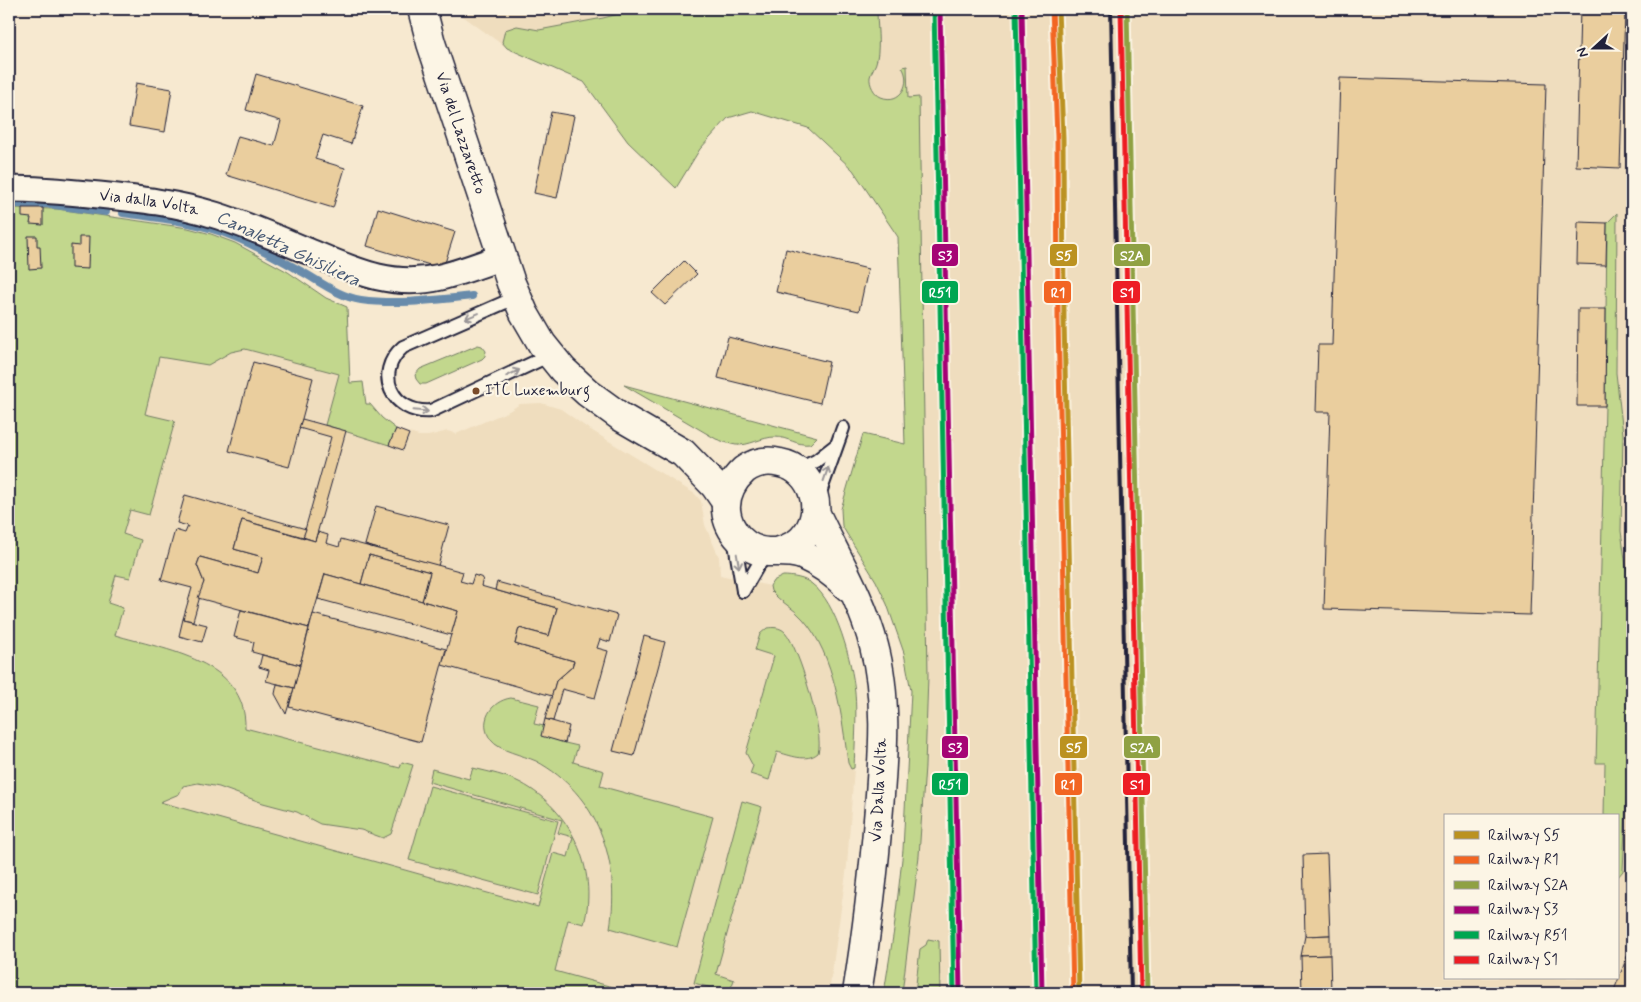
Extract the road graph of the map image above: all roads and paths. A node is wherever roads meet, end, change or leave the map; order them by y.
1 (422, 9) edge
2 (9, 189) edge
3 (502, 257) junction
4 (517, 297) junction
5 (550, 355) junction
6 (843, 428) dead end
7 (836, 444) junction
8 (683, 453) junction
9 (748, 467) junction
10 (797, 470) junction
11 (726, 502) junction
12 (816, 509) junction
13 (732, 530) junction
14 (775, 552) junction
15 (852, 590) junction
16 (857, 993) edge

1 - 3 street, Via del Lazzaretto
2 - 3 street, Via dalla Volta
3 - 4 street
4 - 5 street
4 -> 5 lane
5 - 8 street
6 - 7 lane
7 - 10 lane
12 -> 7 lane
8 - 9 street
8 - 11 street
9 - 10 street
9 - 11 street
10 - 12 street, Via Dalla Volta
11 - 13 street
12 - 14 street
12 - 15 street, Via Dalla Volta
13 - 14 street, Via Dalla Volta
13 -> 14 lane
14 - 15 street, Via Dalla Volta
15 - 16 street, Via Dalla Volta

